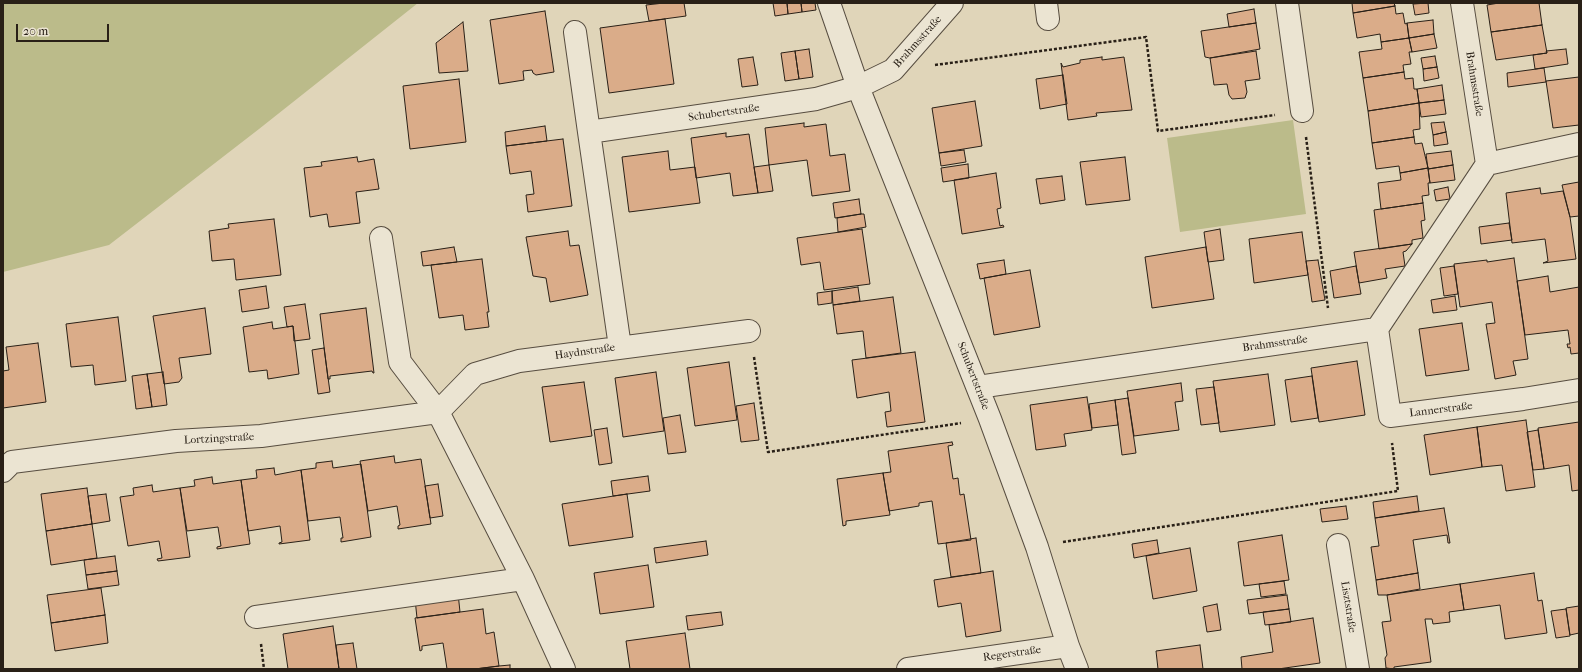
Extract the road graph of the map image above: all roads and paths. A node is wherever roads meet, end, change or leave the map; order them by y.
1 (829, 3) edge
2 (952, 3) edge
3 (1287, 3) edge
4 (1462, 3) edge
5 (575, 32) dead end
6 (893, 70) junction
7 (858, 87) junction
8 (1302, 111) junction
9 (589, 132) junction
10 (1579, 144) edge
11 (1487, 164) junction
12 (381, 238) dead end
13 (1377, 329) junction
14 (749, 331) joint
15 (1332, 336) junction
16 (620, 347) junction
17 (978, 387) junction
18 (1579, 390) edge
19 (438, 412) junction
20 (1390, 416) junction
21 (990, 418) junction
22 (3, 471) edge
23 (1338, 545) dead end
24 (1037, 547) junction
25 (523, 579) junction
26 (256, 617) dead end
27 (1068, 646) junction
28 (564, 669) edge
29 (908, 669) edge
30 (1077, 669) edge
31 (1358, 669) edge

1 - 7 street, Schubertstraße
2 - 6 street, Brahmsstraße
3 - 8 street
4 - 11 street, Brahmsstraße
5 - 9 street
6 - 7 street, Brahmsstraße
6 - 8 path
7 - 9 street, Schubertstraße
7 - 17 street, Schubertstraße
8 - 15 path
9 - 16 street
10 - 11 street
11 - 13 street
12 - 19 street
13 - 15 street, Brahmsstraße
13 - 20 street
14 - 16 street, Haydnstraße
14 - 21 path
15 - 17 street, Brahmsstraße
16 - 19 street, Haydnstraße
17 - 21 street, Schubertstraße
18 - 20 street, Lannerstraße
19 - 22 street, Lortzingstraße
19 - 25 street
20 - 24 path
21 - 24 street, Schubertstraße
23 - 31 street, Lisztstraße
24 - 27 street, Schubertstraße
25 - 26 street
25 - 28 street
27 - 29 street, Regerstraße
27 - 30 street, Schubertstraße

